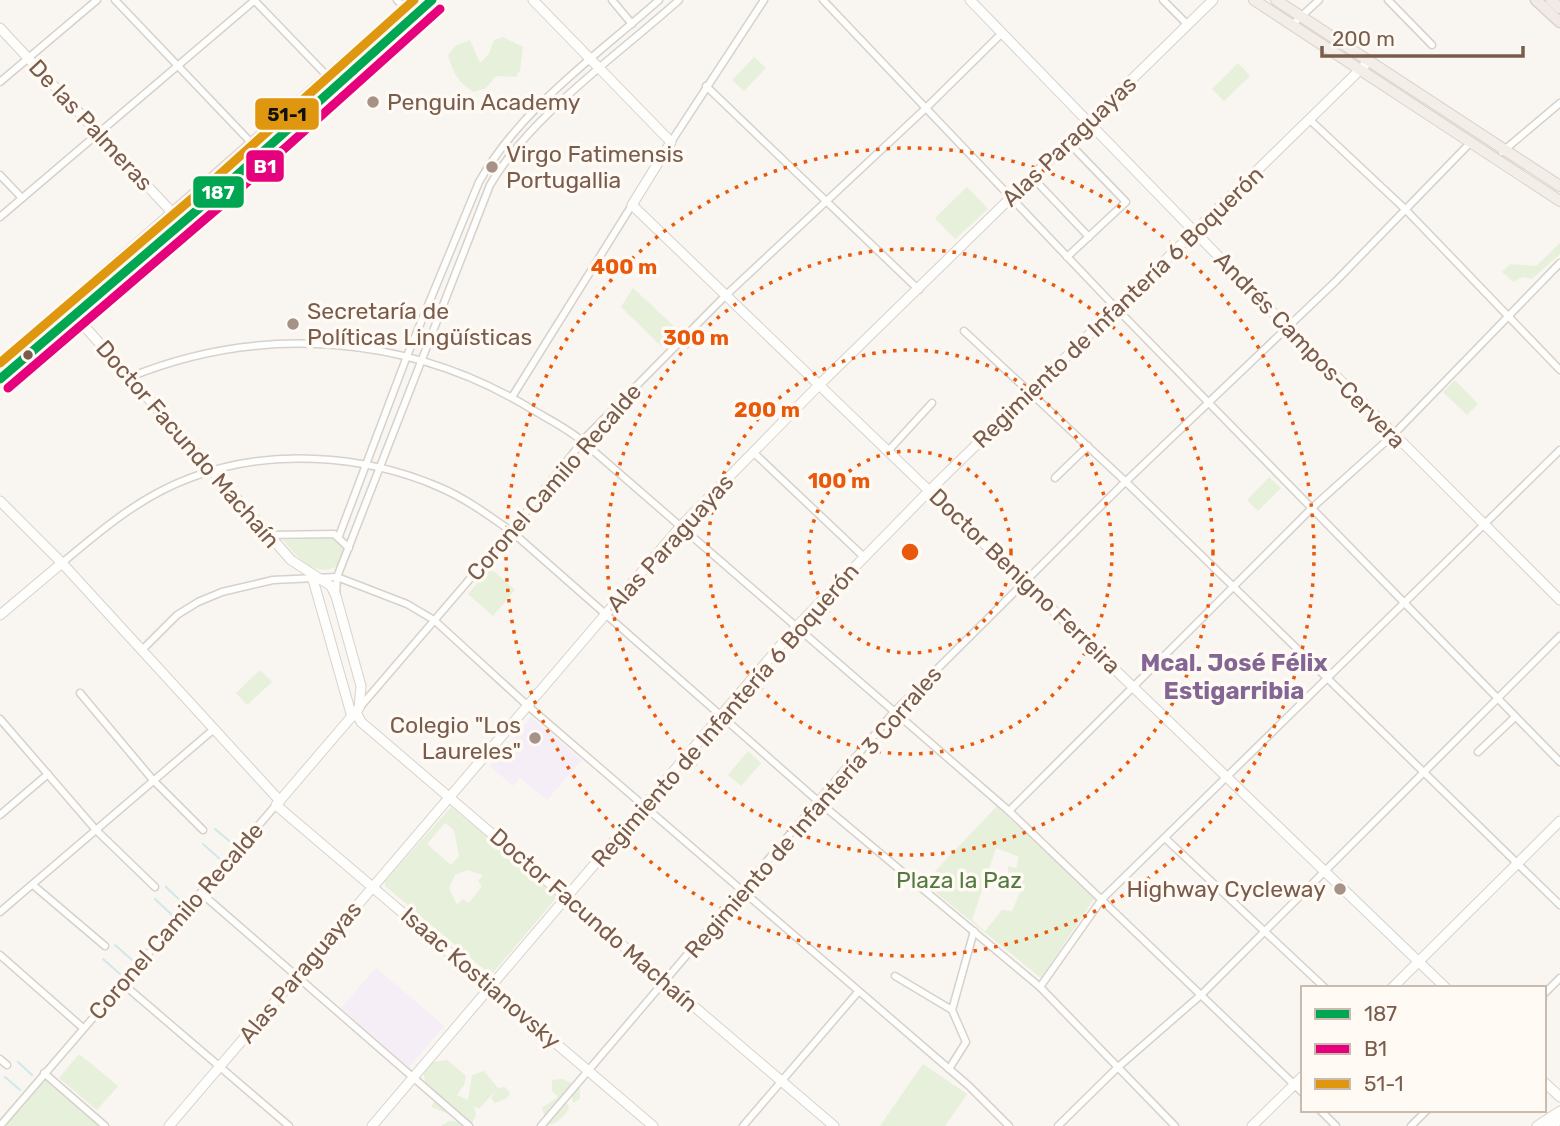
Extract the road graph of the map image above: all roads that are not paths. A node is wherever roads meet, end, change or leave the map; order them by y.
1 (97, 0) edge
2 (115, 0) edge
3 (255, 0) edge
4 (415, 0) edge
5 (432, 0) edge
6 (533, 0) edge
7 (612, 0) edge
8 (659, 0) edge
9 (679, 0) edge
10 (764, 0) edge
11 (823, 0) edge
12 (1163, 0) edge
13 (1213, 0) edge
14 (1254, 0) edge
15 (1276, 0) edge
16 (1319, 0) edge
17 (1388, 0) edge
18 (1535, 0) edge
19 (1551, 0) edge
20 (976, 2) edge
21 (405, 8) edge
22 (1560, 8) edge
23 (1296, 20) junction
24 (1560, 22) edge
25 (632, 24) junction
26 (1188, 25) junction
27 (0, 28) edge
28 (1002, 33) junction
29 (1432, 45) dead end
30 (29, 57) junction
31 (1366, 59) junction
32 (590, 61) junction
33 (177, 66) junction
34 (1360, 69) junction
35 (600, 70) junction
36 (333, 81) junction
37 (0, 82) edge
38 (706, 86) junction
39 (1560, 103) edge
40 (926, 108) junction
41 (1310, 120) junction
42 (1089, 121) junction
43 (514, 131) junction
44 (96, 132) junction
45 (522, 140) junction
46 (671, 142) junction
47 (1068, 142) junction
48 (1471, 142) junction
49 (257, 149) junction
50 (1504, 150) junction
51 (1494, 158) junction
52 (0, 175) edge
53 (1032, 177) junction
54 (1560, 186) edge
55 (22, 198) junction
56 (1011, 198) junction
57 (827, 199) junction
58 (1560, 201) edge
59 (632, 205) junction
60 (1405, 209) junction
61 (466, 215) junction
62 (0, 217) edge
63 (178, 218) junction
64 (476, 219) junction
65 (1196, 233) junction
66 (1089, 237) junction
67 (1067, 257) junction
68 (1560, 263) edge
69 (919, 290) junction
70 (726, 294) junction
71 (1117, 309) junction
72 (71, 311) junction
73 (1508, 315) junction
74 (1287, 327) junction
75 (964, 331) dead end
76 (407, 356) junction
77 (420, 360) junction
78 (0, 365) edge
79 (1560, 370) edge
80 (130, 377) junction
81 (0, 379) edge
82 (821, 385) junction
83 (1031, 392) junction
84 (512, 397) junction
85 (932, 403) dead end
86 (1209, 403) junction
87 (1393, 435) junction
88 (582, 442) junction
89 (1088, 446) junction
90 (888, 450) junction
91 (1560, 450) edge
92 (753, 452) junction
93 (366, 464) junction
94 (380, 467) junction
95 (212, 470) junction
96 (1055, 478) dead end
97 (1126, 482) junction
98 (930, 490) junction
99 (0, 500) edge
100 (1313, 507) junction
101 (1484, 525) junction
102 (680, 527) junction
103 (511, 531) junction
104 (269, 535) junction
105 (339, 536) junction
106 (349, 548) junction
107 (864, 557) junction
108 (62, 563) junction
109 (312, 576) junction
110 (337, 577) junction
111 (1025, 582) junction
112 (1235, 587) junction
113 (336, 596) junction
114 (1560, 600) edge
115 (1404, 603) junction
116 (0, 615) edge
117 (606, 616) junction
118 (434, 620) junction
119 (797, 626) junction
120 (1560, 636) edge
121 (142, 650) junction
122 (1328, 678) junction
123 (1134, 687) junction
124 (80, 693) dead end
125 (1496, 698) junction
126 (528, 706) junction
127 (356, 712) junction
128 (894, 712) junction
129 (721, 714) junction
130 (1515, 717) junction
131 (0, 719) edge
132 (215, 729) junction
133 (1478, 752) dead end
134 (1560, 762) edge
135 (1422, 771) junction
136 (48, 774) junction
137 (1227, 776) junction
138 (153, 780) junction
139 (451, 797) junction
140 (819, 802) junction
141 (278, 803) junction
142 (644, 806) junction
143 (1009, 811) junction
144 (0, 815) edge
145 (1560, 821) edge
146 (96, 830) junction
147 (203, 831) dead end
148 (1165, 838) junction
149 (1518, 864) junction
150 (1324, 870) junction
151 (33, 885) junction
152 (373, 885) junction
153 (155, 887) dead end
154 (742, 891) junction
155 (201, 893) junction
156 (567, 895) junction
157 (1102, 900) junction
158 (1560, 905) edge
159 (0, 912) edge
160 (974, 931) junction
161 (1264, 931) junction
162 (105, 946) dead end
163 (0, 955) edge
164 (1419, 962) junction
165 (895, 976) dead end
166 (296, 978) junction
167 (1560, 978) edge
168 (664, 981) junction
169 (122, 983) junction
170 (490, 986) junction
171 (1323, 986) edge
172 (1394, 986) edge
173 (1444, 986) edge
174 (1040, 987) junction
175 (858, 992) junction
176 (1546, 992) edge
177 (1202, 994) junction
178 (952, 1010) junction
179 (83, 1028) junction
180 (0, 1059) edge
181 (7, 1065) dead end
182 (220, 1067) junction
183 (1117, 1068) junction
184 (949, 1069) junction
185 (590, 1071) junction
186 (44, 1073) junction
187 (1301, 1078) edge
188 (413, 1079) junction
189 (782, 1083) junction
190 (1294, 1084) junction
191 (1546, 1084) edge
192 (1301, 1091) edge
193 (1560, 1097) edge
194 (1560, 1111) edge
195 (1322, 1112) edge
196 (1425, 1112) edge
197 (1560, 1120) edge
198 (0, 1126) edge
199 (105, 1126) edge
200 (169, 1126) edge
201 (289, 1126) edge
202 (372, 1126) edge
203 (469, 1126) edge
204 (541, 1126) edge
205 (653, 1126) edge
206 (743, 1126) edge
207 (834, 1126) edge
208 (1009, 1126) edge
209 (1058, 1126) edge
210 (1175, 1126) edge
211 (1252, 1126) edge
212 (1336, 1126) edge
213 (1411, 1126) edge
214 (1537, 1126) edge
215 (1550, 1126) edge

1 - 30 street
2 - 33 street
3 - 33 street
3 - 36 street
4 - 21 highway
5 - 21 highway
6 - 32 street
7 - 25 street
8 - 25 street
9 - 35 street
10 - 38 street
11 - 40 street
12 - 26 street
13 - 26 street, Alas Paraguayas
14 - 23 main road
15 - 23 main road
16 - 23 street
17 - 29 street
18 - 24 highway
19 - 22 highway
20 - 28 street, Andrés Campos-Cervera
21 - 36 highway
23 - 31 main road
23 - 34 main road
25 - 32 street
26 - 42 street, Alas Paraguayas
27 - 30 street, De las Palmeras
28 - 40 street, Coronel Camilo Recalde
28 - 42 street, Andrés Campos-Cervera
30 - 37 street
30 - 44 street, De las Palmeras
31 - 34 street, Regimiento de Infantería 6 Boquerón
31 - 50 main road
32 - 35 street
32 - 43 street
33 - 44 street
33 - 49 street
34 - 41 street, Regimiento de Infantería 6 Boquerón
34 - 48 main road
35 - 45 street
35 - 46 street
36 - 49 highway
38 - 46 street
38 - 57 street
39 - 50 street
40 - 56 street
40 - 57 street, Coronel Camilo Recalde
41 - 60 street
41 - 65 street, Regimiento de Infantería 6 Boquerón
42 - 47 street, Alas Paraguayas
42 - 65 street, Andrés Campos-Cervera
43 - 45 street
43 - 61 street
44 - 55 street
44 - 63 street, De las Palmeras
45 - 64 street
46 - 59 street
47 - 53 street, Alas Paraguayas
47 - 66 street
48 - 51 main road
48 - 60 street, Regimiento de Infantería 3 Corrales
49 - 63 highway
50 - 51 street
50 - 54 main road
51 - 58 main road
52 - 55 street
53 - 56 street, Alas Paraguayas
53 - 66 street
55 - 62 street
56 - 67 street
56 - 69 street, Alas Paraguayas
57 - 69 street
57 - 70 street, Coronel Camilo Recalde
59 - 70 street, Doctor Benigno Ferreira
59 - 84 street
60 - 73 street
60 - 74 street, Regimiento de Infantería 3 Corrales
61 - 64 street
61 - 76 street
63 - 72 highway
63 - 72 highway
64 - 77 street
65 - 71 street, Regimiento de Infantería 6 Boquerón
65 - 74 street, Andrés Campos-Cervera
66 - 67 street
67 - 71 street
68 - 73 street
69 - 82 street, Alas Paraguayas
70 - 82 street, Doctor Benigno Ferreira
70 - 88 street, Coronel Camilo Recalde
71 - 83 street, Regimiento de Infantería 6 Boquerón
71 - 86 street
72 - 78 highway
72 - 80 street, Doctor Facundo Machaín
72 - 81 highway
73 - 79 street
73 - 87 street
74 - 86 street, Regimiento de Infantería 3 Corrales
74 - 87 street, Andrés Campos-Cervera
75 - 83 street
76 - 77 street
76 - 80 street
76 - 93 street
77 - 84 street
77 - 94 street
80 - 95 street, Doctor Facundo Machaín
82 - 90 street, Doctor Benigno Ferreira
82 - 92 street, Alas Paraguayas
83 - 89 street
83 - 98 street, Regimiento de Infantería 6 Boquerón
84 - 88 street
85 - 90 street
86 - 97 street, Regimiento de Infantería 3 Corrales
86 - 100 street
87 - 100 street
87 - 101 street, Andrés Campos-Cervera
88 - 102 street
88 - 103 street, Coronel Camilo Recalde
89 - 96 street
89 - 97 street
90 - 98 street, Doctor Benigno Ferreira
91 - 101 street
92 - 102 street, Alas Paraguayas
92 - 107 street
93 - 94 street
93 - 95 street
93 - 105 street
94 - 103 street
94 - 106 street
95 - 104 street, Doctor Facundo Machaín
95 - 108 street
97 - 111 street, Regimiento de Infantería 3 Corrales
97 - 112 street
98 - 107 street, Regimiento de Infantería 6 Boquerón
98 - 111 street, Doctor Benigno Ferreira
99 - 108 street
100 - 112 street
100 - 115 street
101 - 114 street, Andrés Campos-Cervera
101 - 115 street
102 - 117 street, Alas Paraguayas
102 - 119 street
103 - 117 street
103 - 118 street, Coronel Camilo Recalde
104 - 105 street
104 - 109 street, Doctor Facundo Machaín
105 - 106 street
106 - 110 street
107 - 119 street, Regimiento de Infantería 6 Boquerón
108 - 116 street
108 - 121 street
109 - 110 street
109 - 113 street, Doctor Facundo Machaín
109 - 121 street
109 - 127 street, Doctor Facundo Machaín
110 - 113 street
110 - 118 street
111 - 123 street, Doctor Benigno Ferreira
111 - 128 street, Regimiento de Infantería 3 Corrales
112 - 122 street
112 - 123 street
113 - 127 street
115 - 122 street
115 - 125 street
117 - 126 street, Alas Paraguayas
117 - 129 street
118 - 126 street
118 - 127 street, Coronel Camilo Recalde
119 - 128 street
119 - 129 street, Regimiento de Infantería 6 Boquerón
120 - 125 street
121 - 132 street
122 - 135 street
122 - 137 street
123 - 137 street, Doctor Benigno Ferreira
123 - 143 street
124 - 138 street
125 - 130 street
125 - 135 street
126 - 139 street, Alas Paraguayas
126 - 142 street
127 - 139 street, Doctor Facundo Machaín
127 - 141 street, Coronel Camilo Recalde
128 - 140 street, Regimiento de Infantería 3 Corrales
128 - 143 street
129 - 140 street
129 - 142 street, Regimiento de Infantería 6 Boquerón
130 - 133 street
130 - 134 street
131 - 136 street
132 - 138 street
132 - 141 street, Isaac Kostianovsky
135 - 149 street
135 - 150 street
136 - 144 street
136 - 146 street
137 - 148 street
137 - 150 street, Doctor Benigno Ferreira
138 - 146 street
138 - 147 street
139 - 152 street, Alas Paraguayas
139 - 156 street, Doctor Facundo Machaín
140 - 154 street, Regimiento de Infantería 3 Corrales
140 - 160 street
141 - 152 street, Isaac Kostianovsky
141 - 155 street, Coronel Camilo Recalde
142 - 154 street
142 - 156 street, Regimiento de Infantería 6 Boquerón
143 - 157 street
145 - 149 street
146 - 151 street
146 - 153 street
148 - 157 street
148 - 161 street
149 - 158 street
149 - 164 street
150 - 161 street
150 - 164 street, Doctor Benigno Ferreira
151 - 159 street
151 - 162 street
152 - 166 street, Alas Paraguayas
152 - 170 street, Isaac Kostianovsky
154 - 168 street, Regimiento de Infantería 3 Corrales
154 - 175 street
155 - 166 street
155 - 169 street, Coronel Camilo Recalde
156 - 168 street, Doctor Facundo Machaín
156 - 170 street, Regimiento de Infantería 6 Boquerón
157 - 174 street
157 - 177 street
160 - 174 street
160 - 178 street
161 - 171 street
161 - 177 street
163 - 179 street
164 - 172 street
164 - 173 street, Doctor Benigno Ferreira
165 - 178 street
166 - 182 street, Alas Paraguayas
166 - 188 street
167 - 176 street
168 - 185 street, Regimiento de Infantería 3 Corrales
168 - 189 street, Doctor Facundo Machaín
169 - 179 street, Coronel Camilo Recalde
169 - 182 street
170 - 185 street, Isaac Kostianovsky
170 - 188 street, Regimiento de Infantería 6 Boquerón
174 - 183 street
175 - 184 street
175 - 189 street
177 - 183 street
177 - 190 street
178 - 184 street
179 - 186 street, Coronel Camilo Recalde
180 - 181 street
182 - 200 street, Alas Paraguayas
182 - 201 street
183 - 209 street
183 - 210 street
184 - 208 street
185 - 204 street, Regimiento de Infantería 3 Corrales
185 - 205 street, Isaac Kostianovsky
186 - 198 street, Coronel Camilo Recalde
186 - 199 street
187 - 190 street
188 - 202 street, Regimiento de Infantería 6 Boquerón
188 - 203 street
189 - 206 street
189 - 207 street, Doctor Facundo Machaín
190 - 192 street
190 - 211 street
191 - 193 street
194 - 214 street
195 - 212 street
196 - 213 street
197 - 215 street

